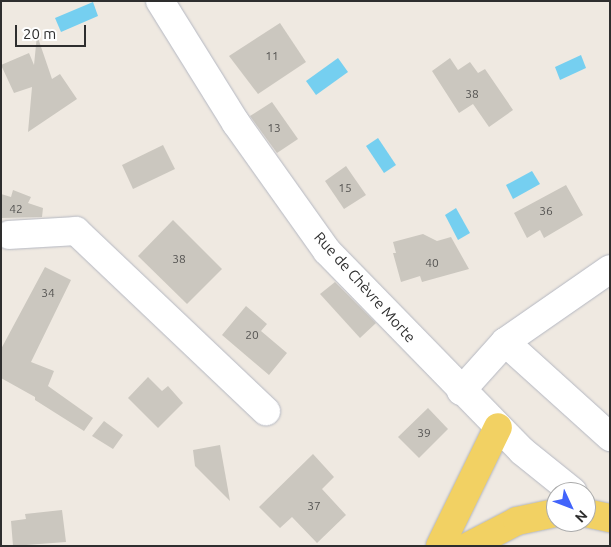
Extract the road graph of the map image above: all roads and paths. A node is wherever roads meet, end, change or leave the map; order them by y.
1 (160, 1) edge
2 (4, 239) edge
3 (610, 269) edge
4 (506, 342) junction
5 (460, 391) junction
6 (266, 411) dead end
7 (498, 427) junction
8 (610, 437) edge
9 (561, 482) edge
10 (546, 515) edge
11 (440, 546) edge
12 (469, 546) edge

1 - 5 street, Rue de Chèvre Morte
2 - 6 street
3 - 4 street
4 - 5 street
4 - 8 street
5 - 7 street, Rue de Chèvre Morte
7 - 9 street, Rue de Chèvre Morte
7 - 11 main road
10 - 12 main road

